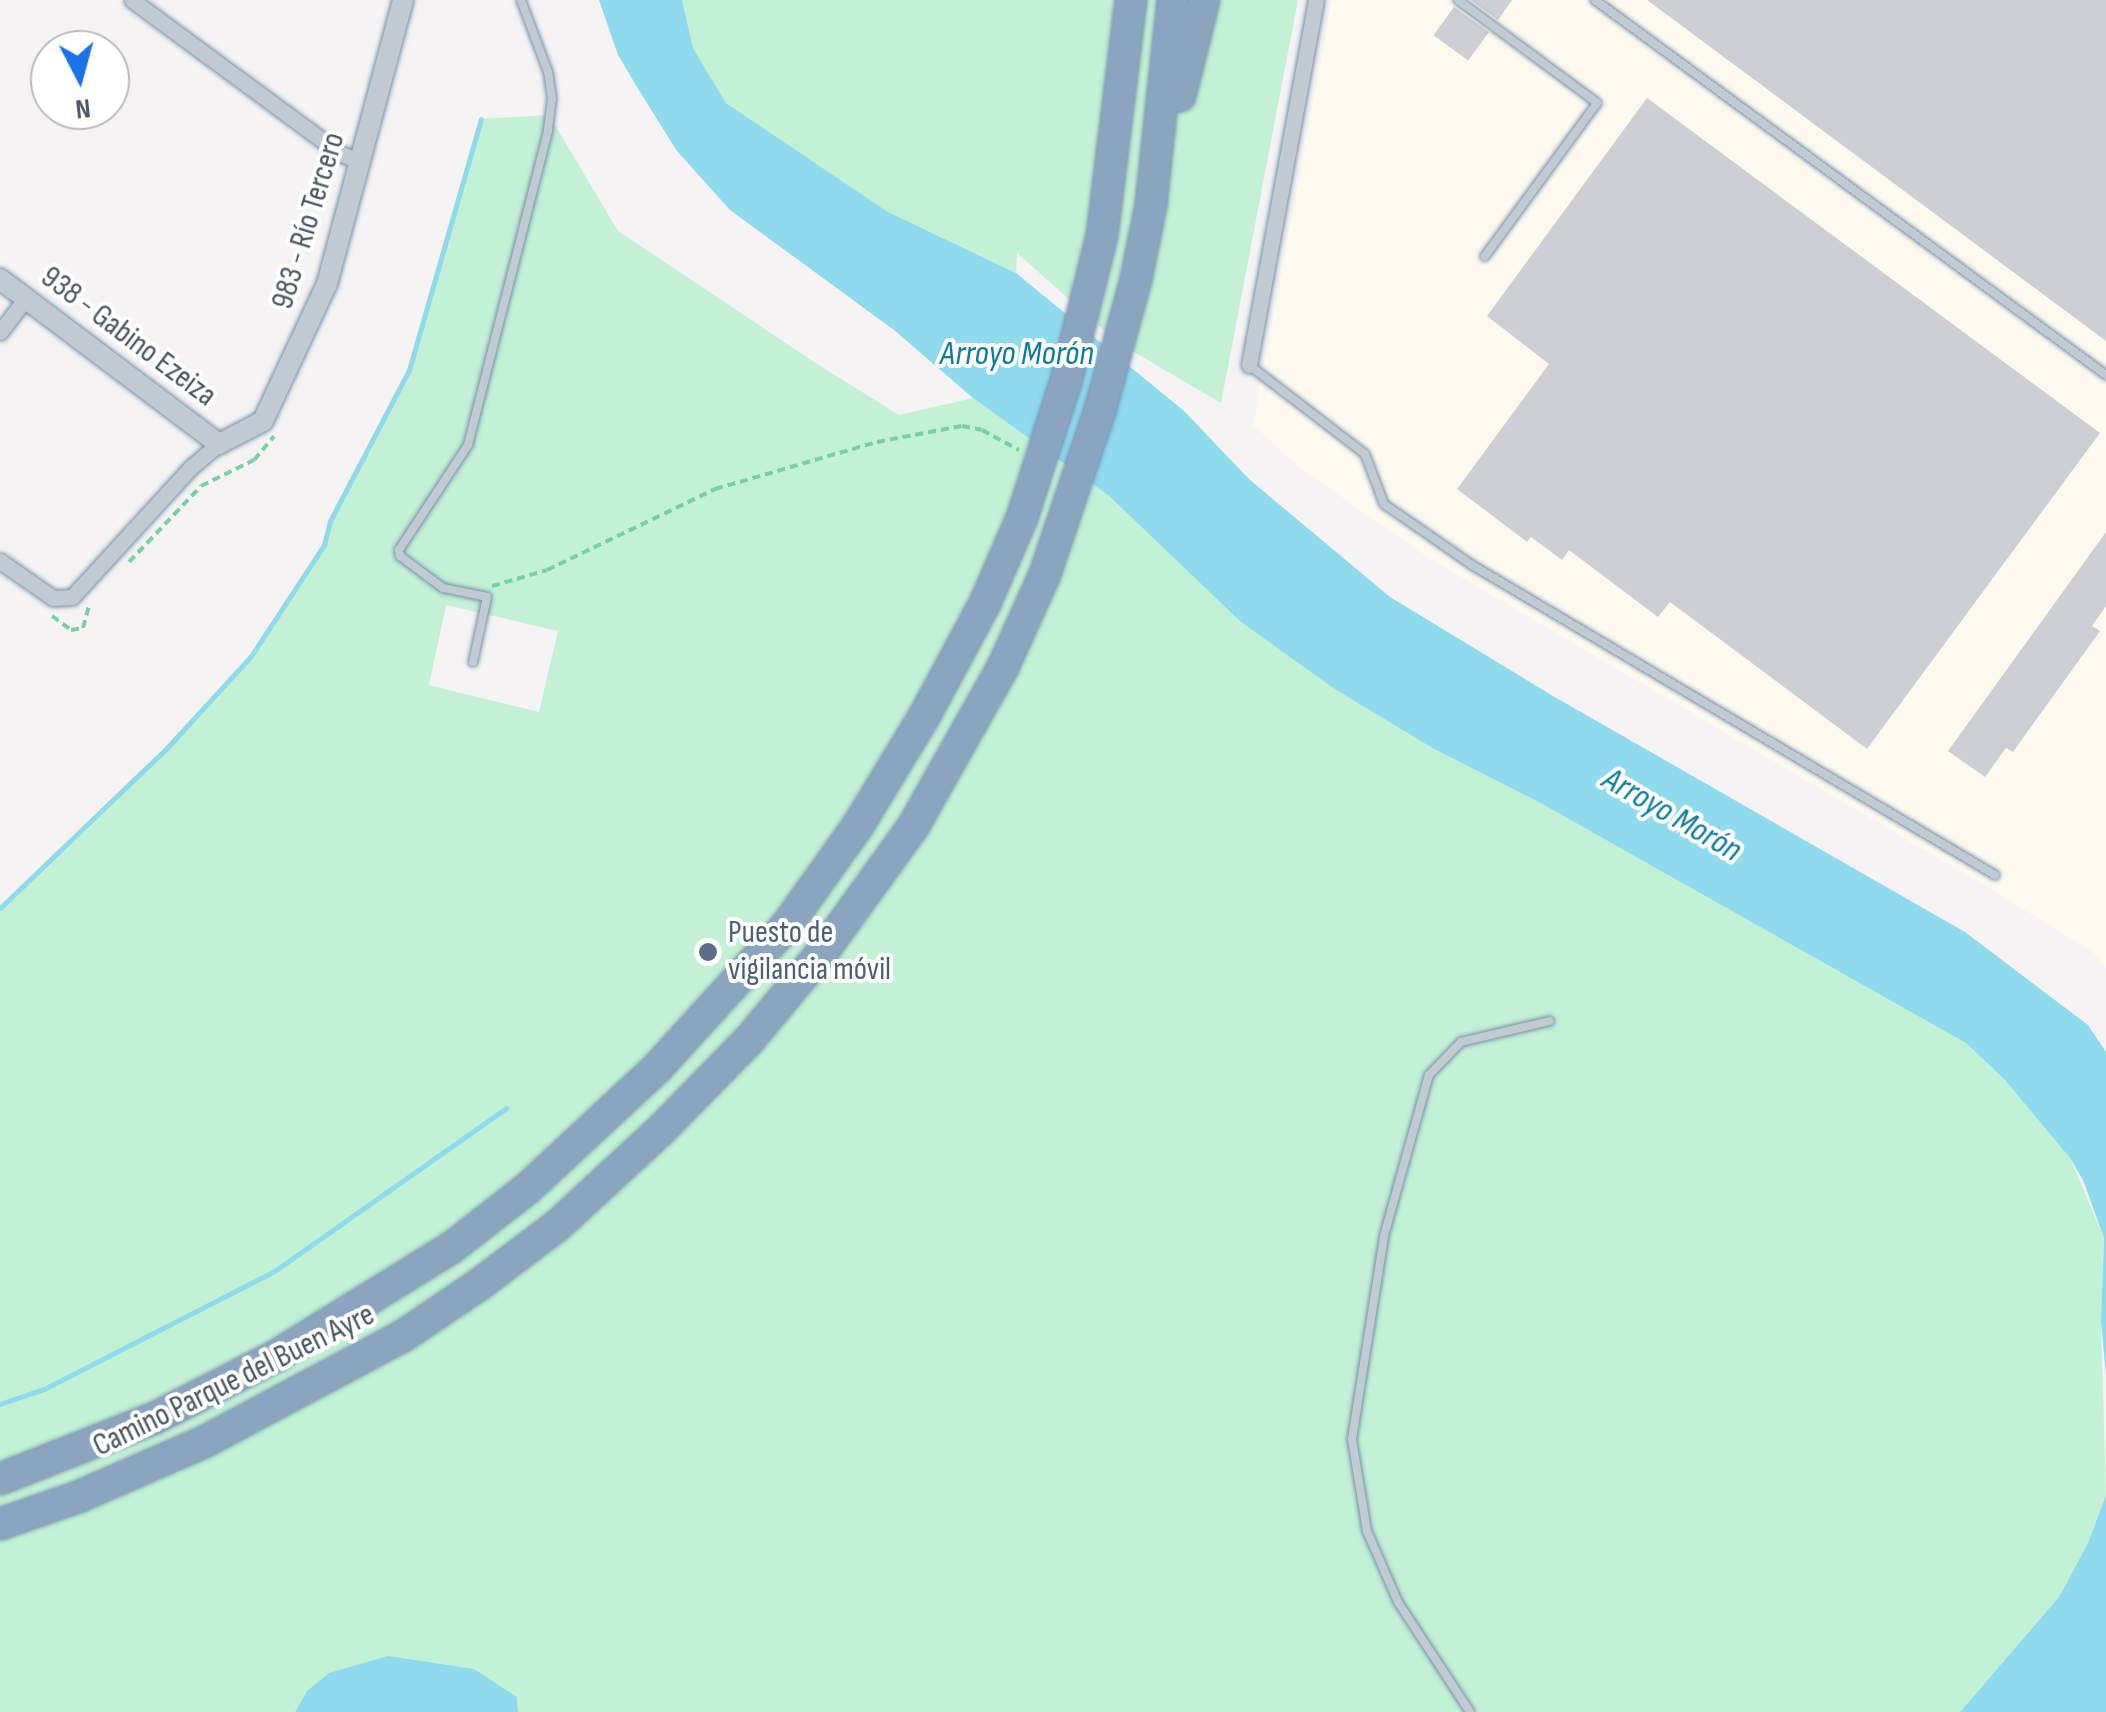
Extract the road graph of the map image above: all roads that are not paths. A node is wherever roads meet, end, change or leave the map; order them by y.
1 (132, 0) edge
2 (402, 0) edge
3 (521, 0) edge
4 (1131, 0) edge
5 (1173, 0) edge
6 (1204, 0) edge
7 (1316, 0) edge
8 (1458, 0) edge
9 (1595, 0) edge
10 (360, 161) junction
11 (1151, 205) junction
12 (1485, 256) dead end
13 (0, 279) edge
14 (26, 298) junction
15 (0, 332) edge
16 (1249, 365) joint
17 (2106, 374) edge
18 (220, 444) junction
19 (0, 561) edge
20 (474, 662) dead end
21 (1995, 876) dead end
22 (1550, 1021) dead end
23 (0, 1478) edge
24 (0, 1524) edge
25 (1470, 1712) edge

1 - 10 street
2 - 10 street, 983 - Río Tercero
3 - 20 lane
4 - 23 highway, Camino Parque del Buen Ayre
5 - 11 highway, Camino Parque del Buen Ayre
6 - 11 highway
7 - 16 street
8 - 12 lane
9 - 17 lane
10 - 18 street, 983 - Río Tercero
11 - 24 highway, Camino Parque del Buen Ayre
13 - 14 street, 938 - Gabino Ezeiza
14 - 15 street
14 - 18 street, 938 - Gabino Ezeiza
16 - 21 lane
18 - 19 street, 983 - Río Tercero
22 - 25 lane

